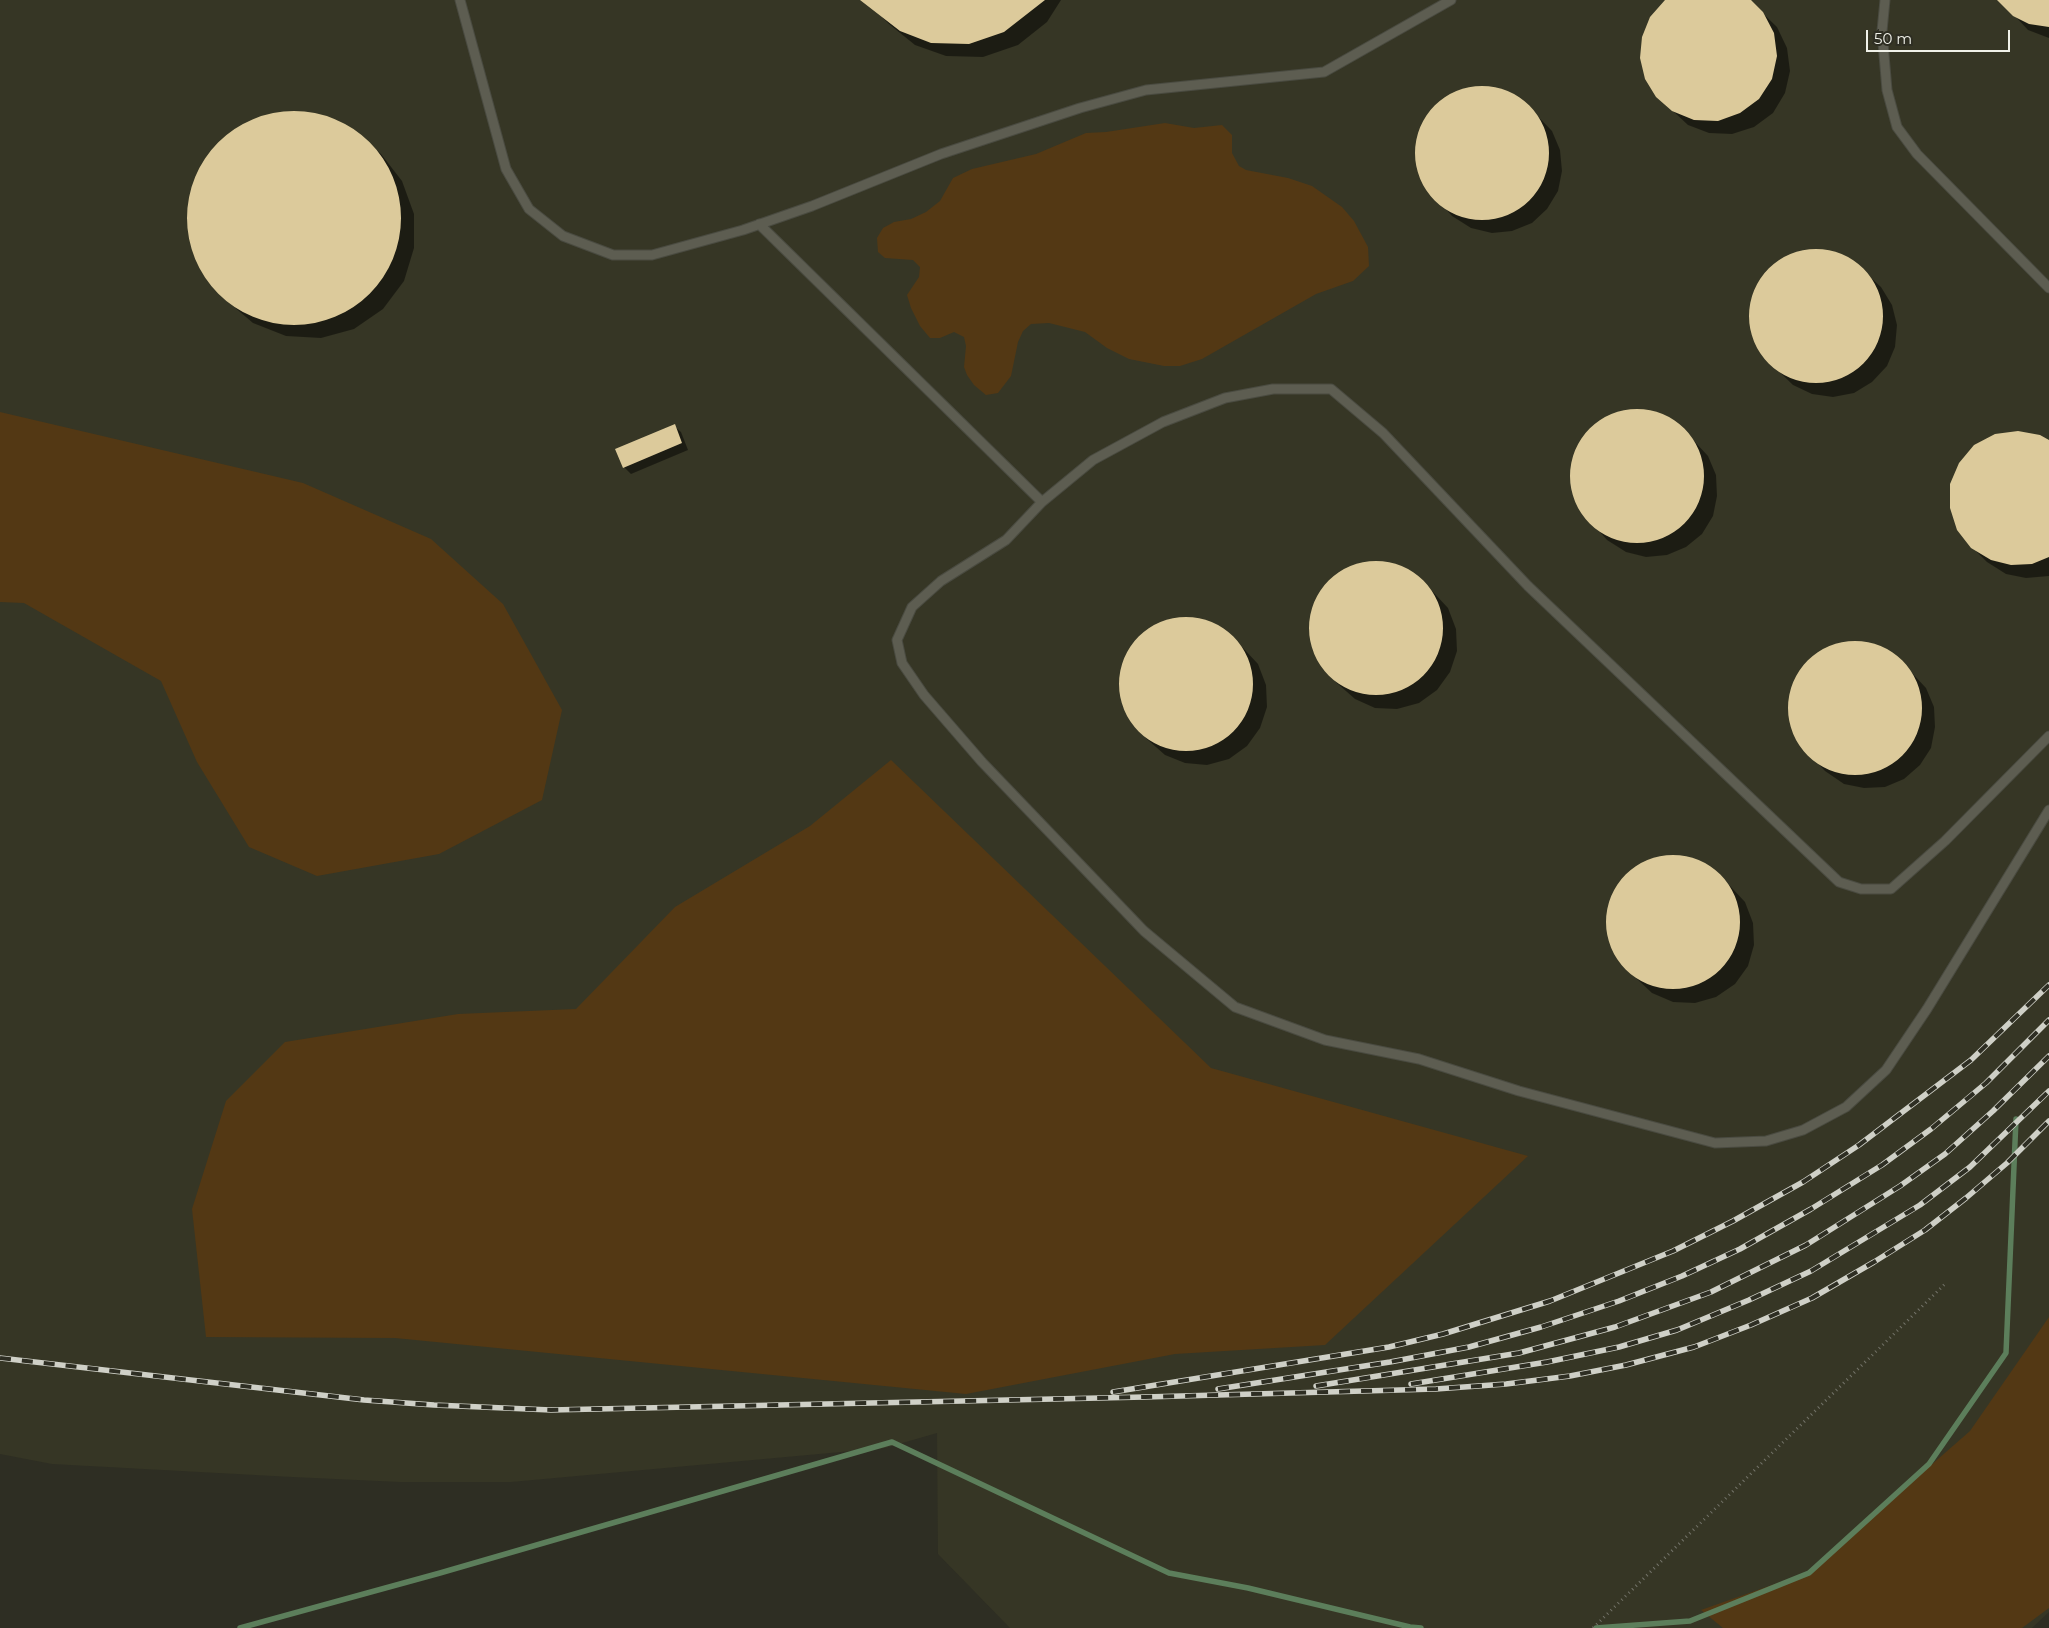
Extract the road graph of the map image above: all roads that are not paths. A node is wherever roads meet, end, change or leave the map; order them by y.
1 (460, 0) edge
2 (1451, 0) edge
3 (1885, 0) edge
4 (759, 224) junction
5 (2049, 288) edge
6 (1042, 502) junction
7 (2049, 736) edge
8 (2049, 810) edge

1 - 4 lane
2 - 4 lane
3 - 5 lane
4 - 6 lane
6 - 7 lane
6 - 8 lane

